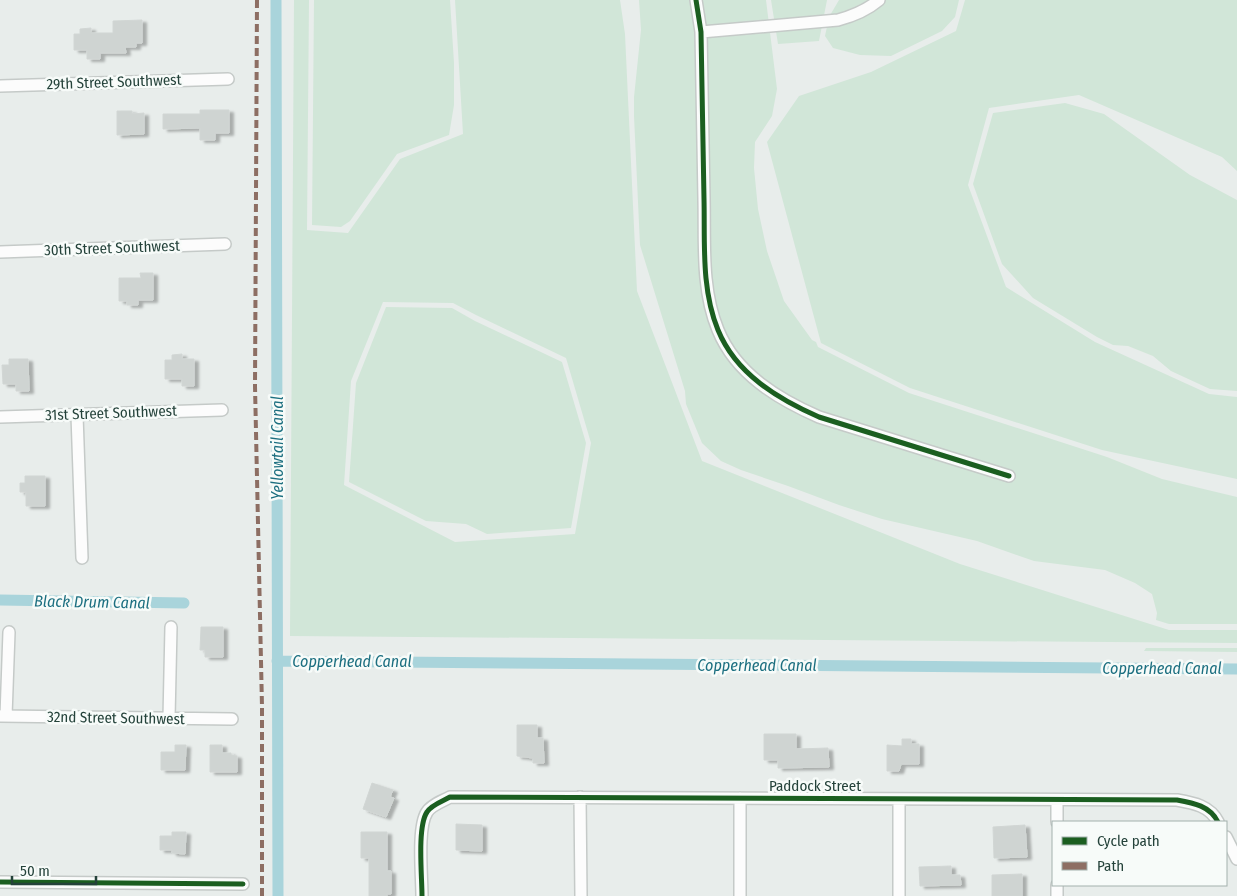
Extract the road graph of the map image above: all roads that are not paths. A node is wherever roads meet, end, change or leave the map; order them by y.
1 (696, 0) edge
2 (879, 0) edge
3 (701, 32) junction
4 (228, 79) dead end
5 (0, 86) edge
6 (225, 244) dead end
7 (0, 252) edge
8 (222, 410) dead end
9 (77, 415) junction
10 (0, 417) edge
11 (1010, 476) dead end
12 (82, 558) dead end
13 (172, 627) dead end
14 (9, 632) dead end
15 (3, 716) edge
16 (169, 718) junction
17 (232, 719) dead end
18 (580, 798) junction
19 (740, 798) junction
20 (899, 799) junction
21 (1057, 800) junction
22 (1057, 821) edge
23 (1217, 821) edge
24 (1227, 839) edge
25 (1237, 859) edge
26 (0, 882) edge
27 (243, 884) dead end
28 (422, 896) edge
29 (581, 896) edge
30 (740, 896) edge
31 (899, 896) edge

1 - 3 street
2 - 3 street
3 - 11 street
4 - 5 street, 29th Street Southwest
6 - 7 street, 30th Street Southwest
8 - 9 street, 31st Street Southwest
9 - 10 street, 31st Street Southwest
9 - 12 street
13 - 16 street
14 - 15 street
15 - 16 street, 32nd Street Southwest
16 - 17 street, 32nd Street Southwest
18 - 19 street, Paddock Street
18 - 28 street, Paddock Street
18 - 29 street
19 - 20 street, Paddock Street
19 - 30 street
20 - 21 street, Paddock Street
20 - 31 street
21 - 22 street
21 - 23 street, Paddock Street
24 - 25 street
26 - 27 street

